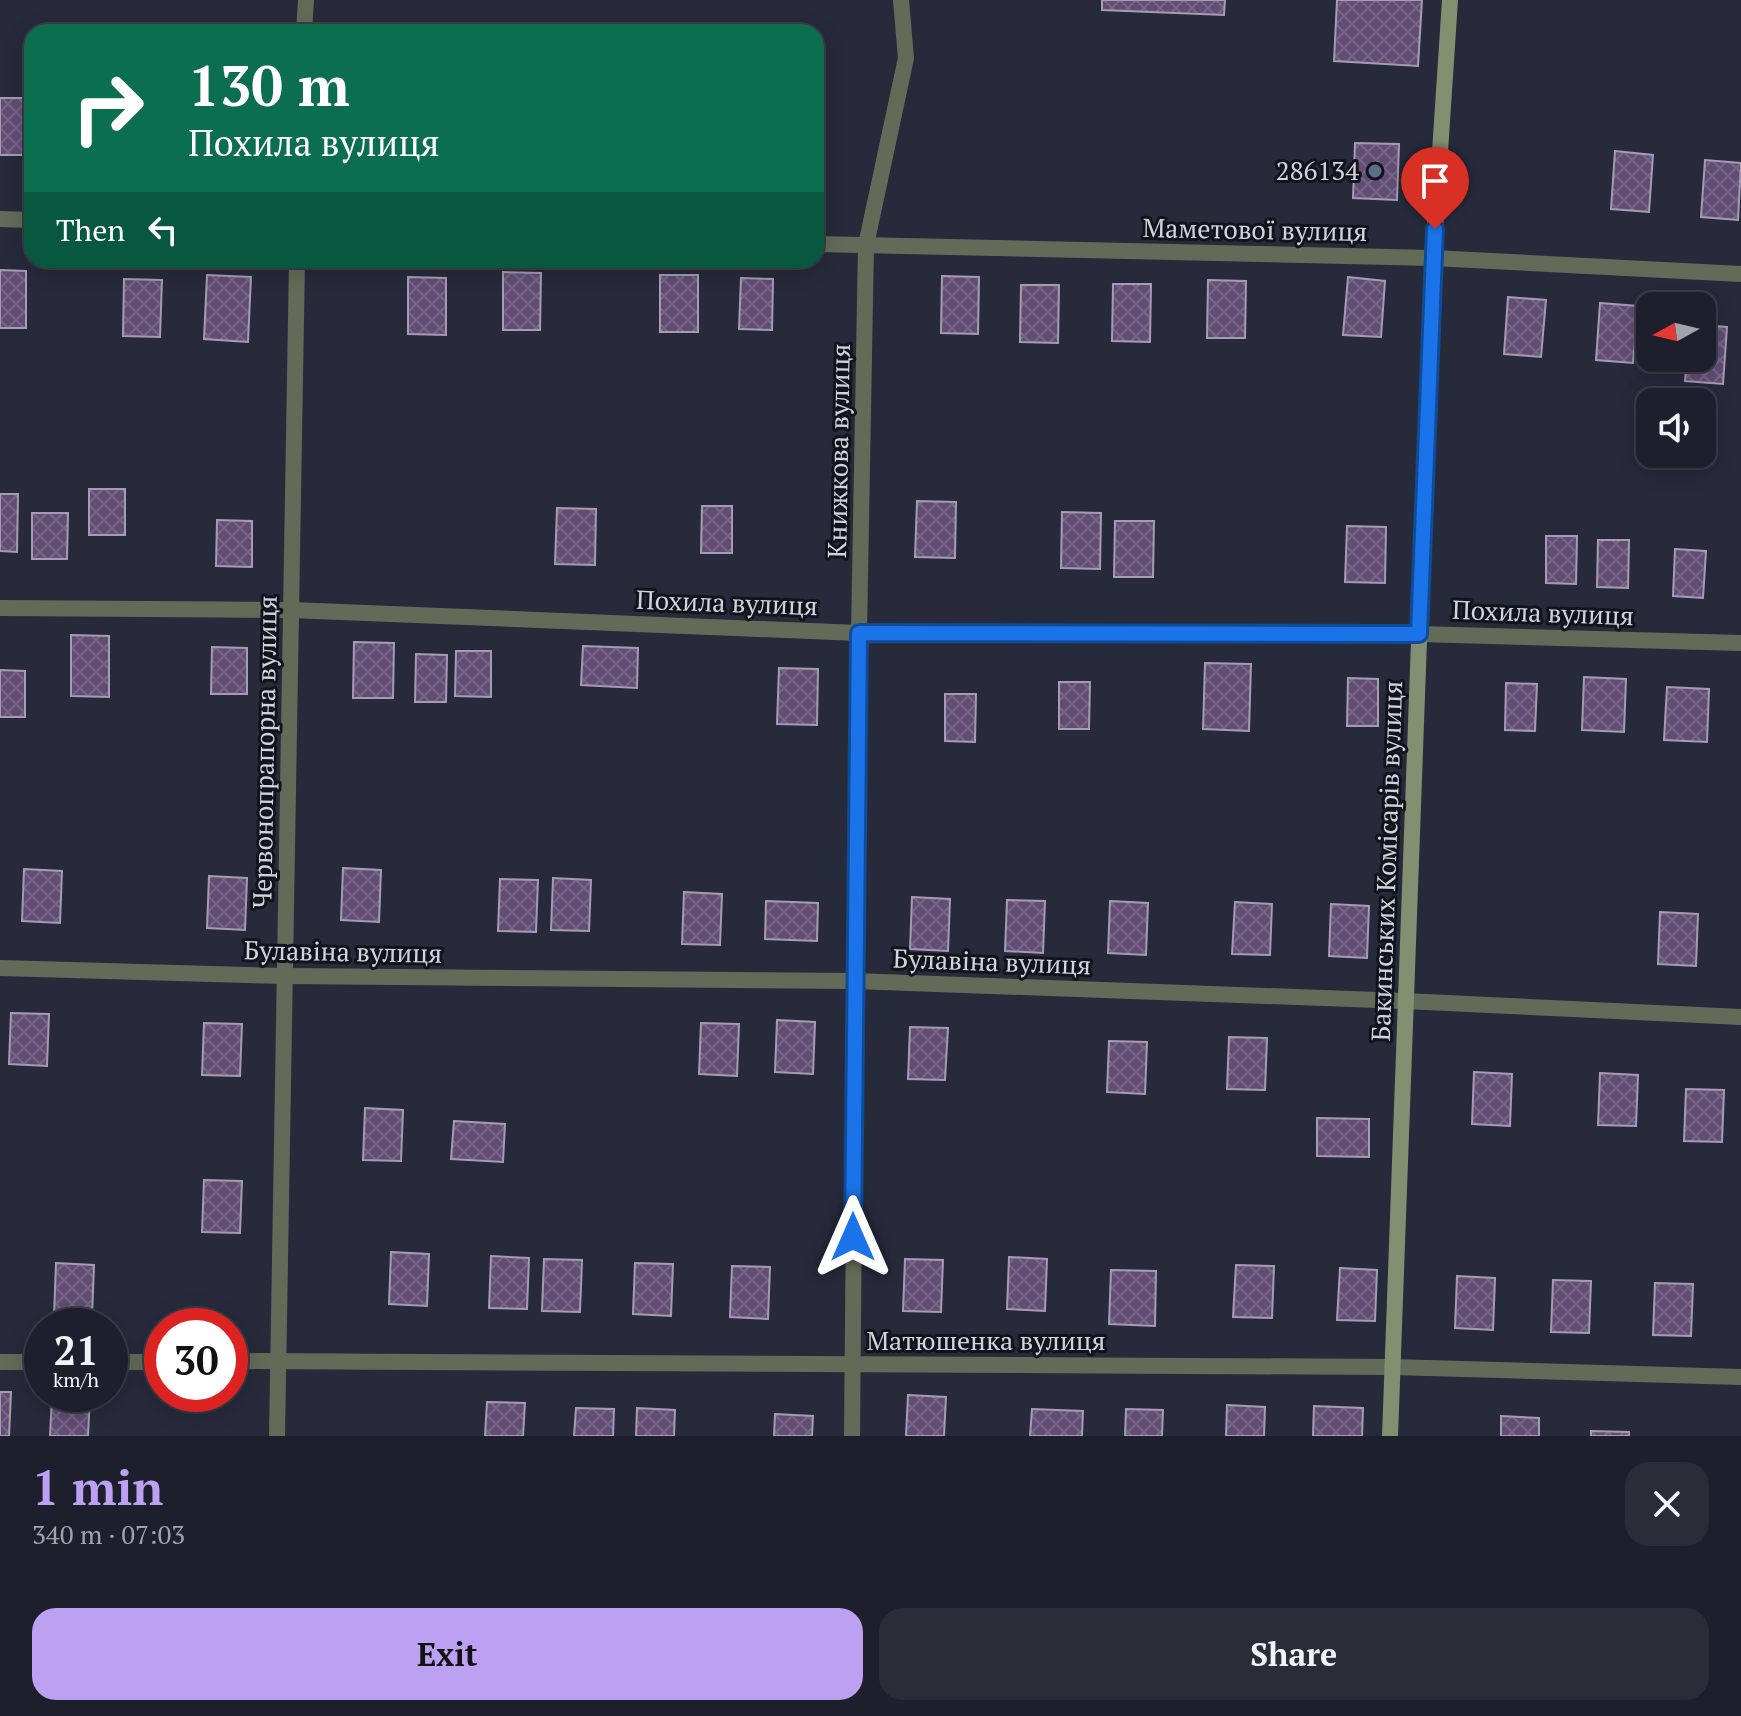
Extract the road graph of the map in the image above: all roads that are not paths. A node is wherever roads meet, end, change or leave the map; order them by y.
1 (306, 0) edge
2 (901, 0) edge
3 (1450, 0) edge
4 (304, 24) edge
5 (0, 219) edge
6 (24, 220) edge
7 (824, 244) edge
8 (866, 245) junction
9 (1433, 258) junction
10 (297, 268) edge
11 (1741, 274) edge
12 (0, 608) edge
13 (291, 610) junction
14 (859, 633) junction
15 (1419, 634) junction
16 (1741, 643) edge
17 (0, 968) edge
18 (285, 976) junction
19 (855, 981) junction
20 (1405, 1001) junction
21 (1741, 1017) edge
22 (248, 1361) edge
23 (278, 1361) junction
24 (0, 1362) edge
25 (24, 1362) edge
26 (852, 1365) junction
27 (1392, 1367) junction
28 (1741, 1377) edge
29 (277, 1436) edge
30 (852, 1436) edge
31 (1390, 1436) edge

1 - 4 street
2 - 8 street, Книжкова вулиця
3 - 9 street, Бакинських Комісарів вулиця
5 - 6 street
7 - 8 street, Маметової вулиця
8 - 9 street, Маметової вулиця
8 - 14 street, Книжкова вулиця
9 - 11 street, Маметової вулиця
9 - 15 street, Бакинських Комісарів вулиця
10 - 13 street, Червонопрапорна вулиця
12 - 13 street, Похила вулиця
13 - 14 street, Похила вулиця
13 - 18 street, Червонопрапорна вулиця
14 - 15 street, Похила вулиця
14 - 19 street, Книжкова вулиця
15 - 16 street, Похила вулиця
15 - 20 street, Бакинських Комісарів вулиця
17 - 18 street, Булавіна вулиця
18 - 19 street, Булавіна вулиця
18 - 23 street, Червонопрапорна вулиця
19 - 20 street, Булавіна вулиця
19 - 26 street, Книжкова вулиця
20 - 21 street, Булавіна вулиця
20 - 27 street, Бакинських Комісарів вулиця
22 - 23 street, Матюшенка вулиця
23 - 26 street, Матюшенка вулиця
23 - 29 street, Червонопрапорна вулиця
24 - 25 street
26 - 27 street, Матюшенка вулиця
26 - 30 street, Книжкова вулиця
27 - 28 street, Матюшенка вулиця
27 - 31 street, Бакинських Комісарів вулиця

